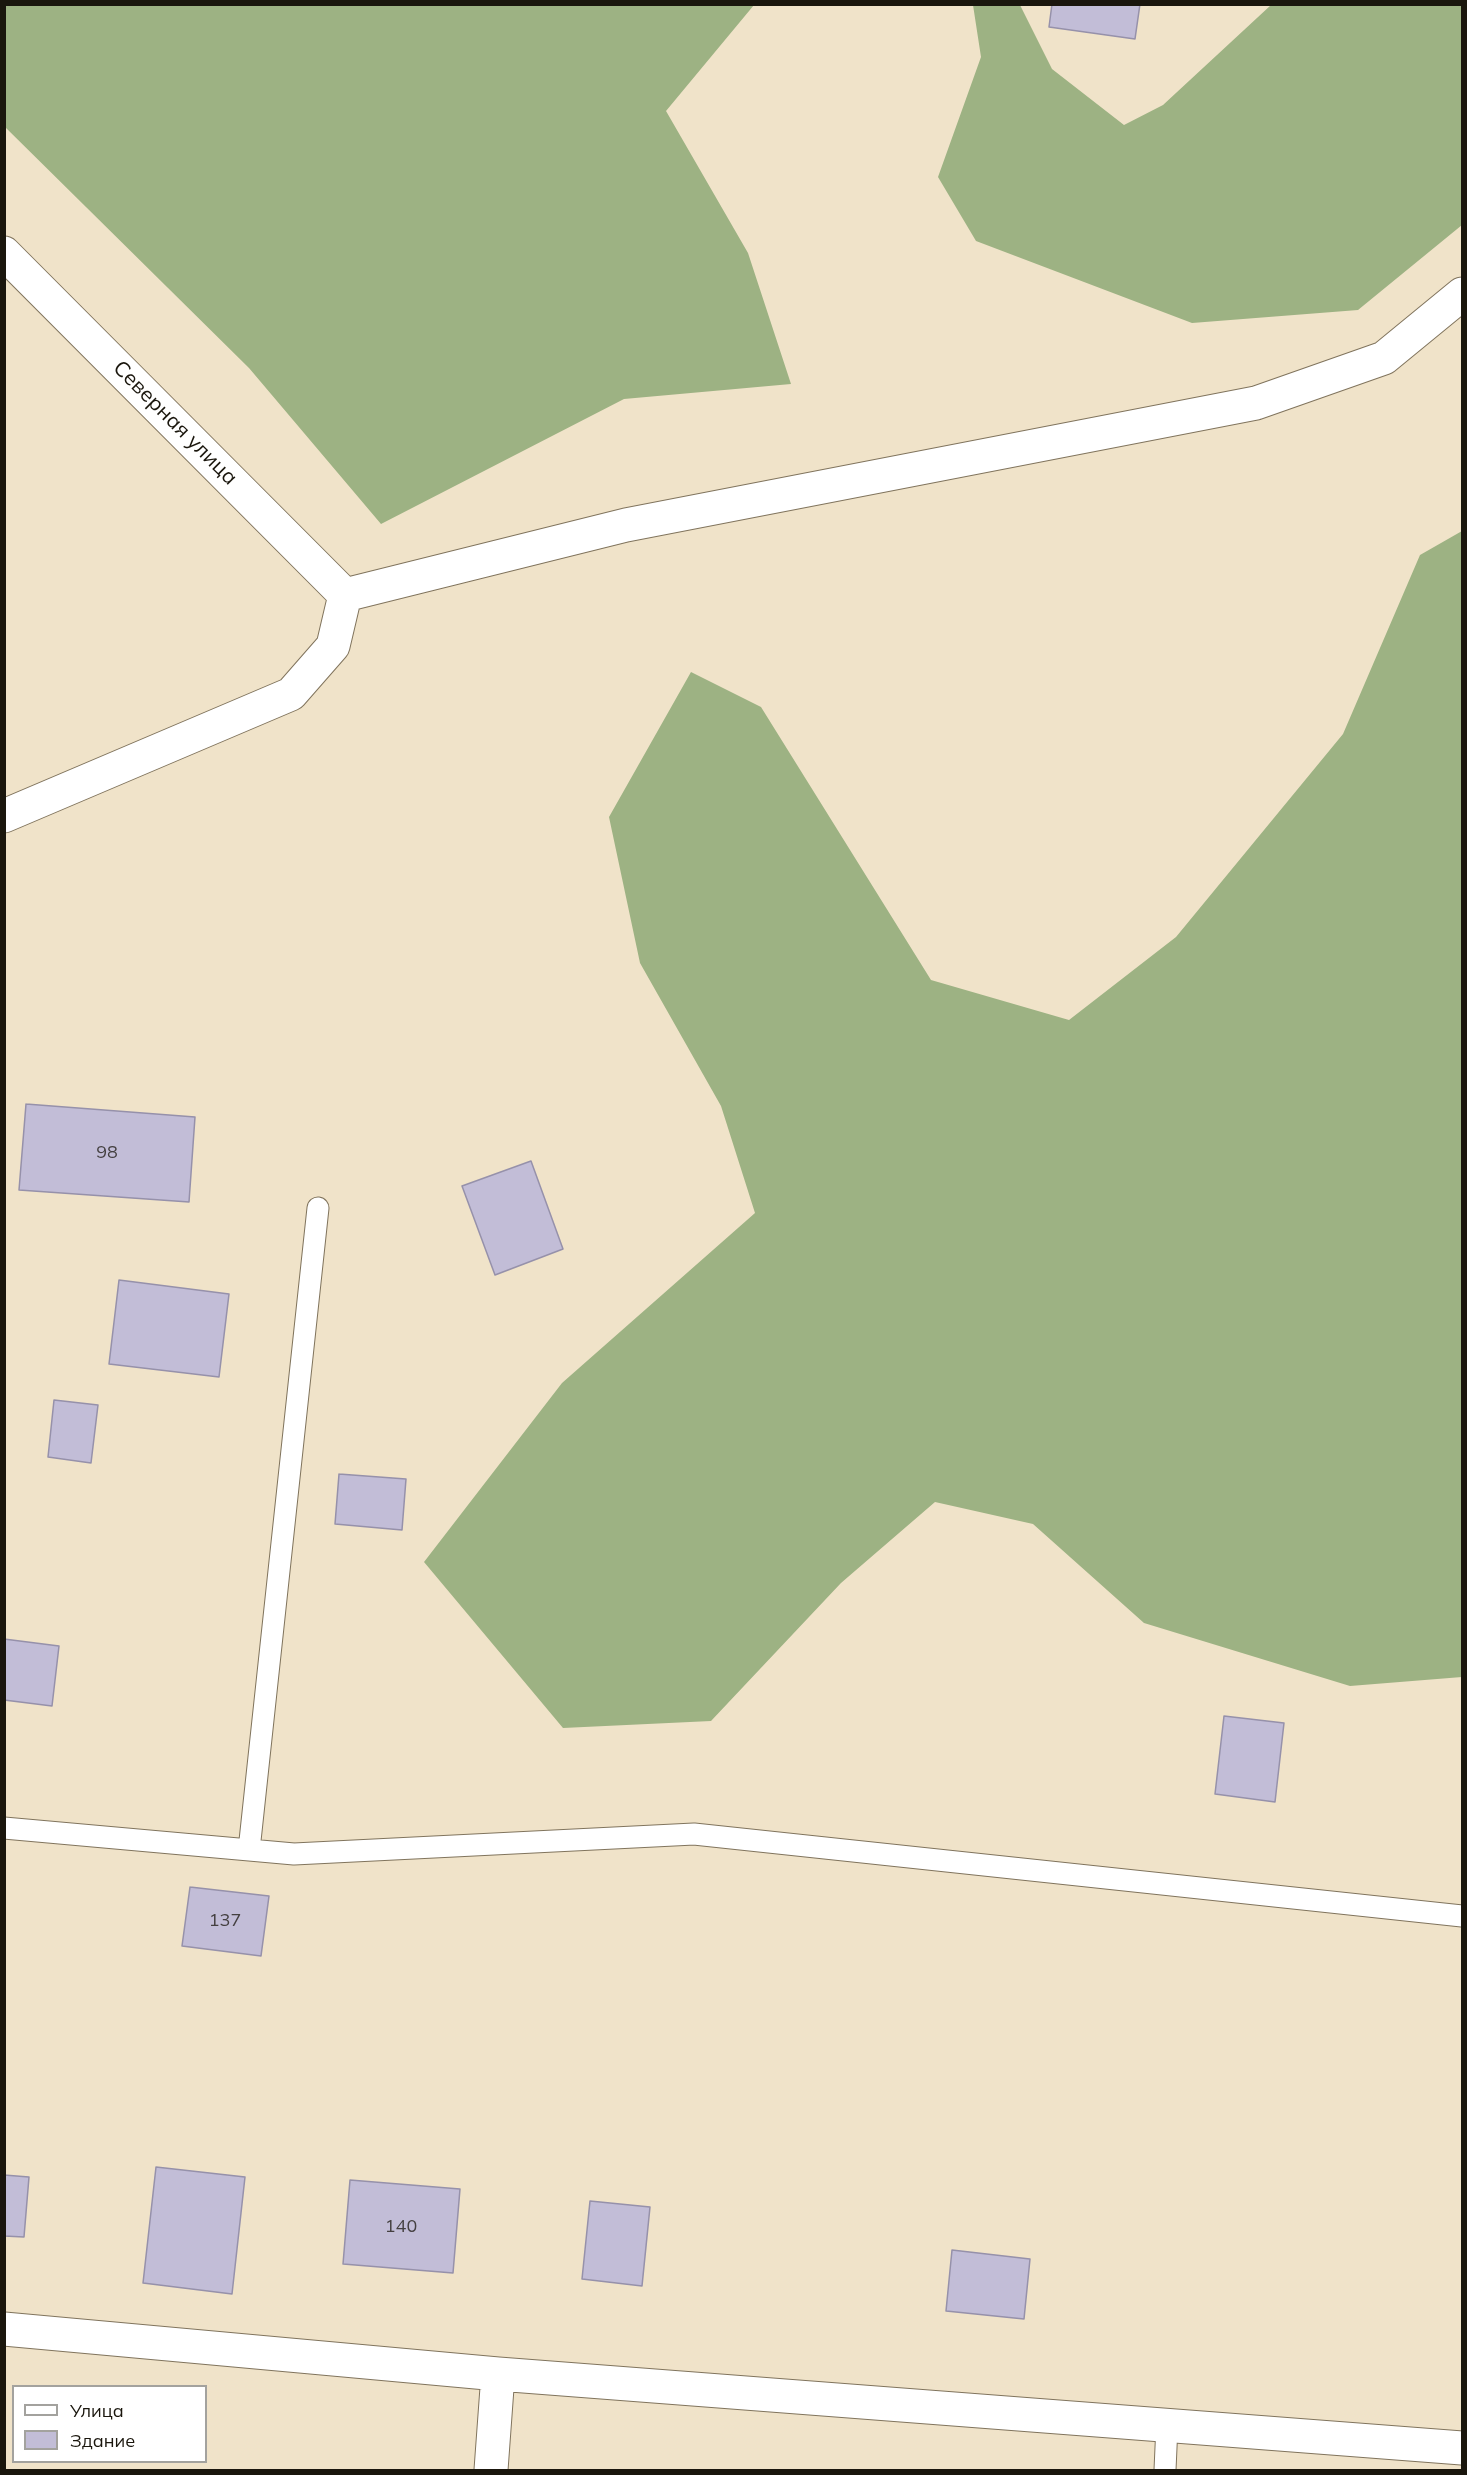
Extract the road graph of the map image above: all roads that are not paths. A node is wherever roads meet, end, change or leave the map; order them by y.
1 (4, 253) edge
2 (1462, 294) edge
3 (345, 595) junction
4 (4, 816) edge
5 (318, 1208) dead end
6 (4, 1828) edge
7 (249, 1850) junction
8 (1462, 1916) edge
9 (4, 2329) edge
10 (498, 2374) junction
11 (1167, 2425) junction
12 (1462, 2448) edge
13 (490, 2470) edge
14 (1165, 2470) edge

1 - 3 street, Северная улица
2 - 3 street
3 - 4 street
5 - 7 lane
6 - 7 lane
7 - 8 lane
9 - 10 street
10 - 11 street
10 - 13 street
11 - 12 street
11 - 14 lane

